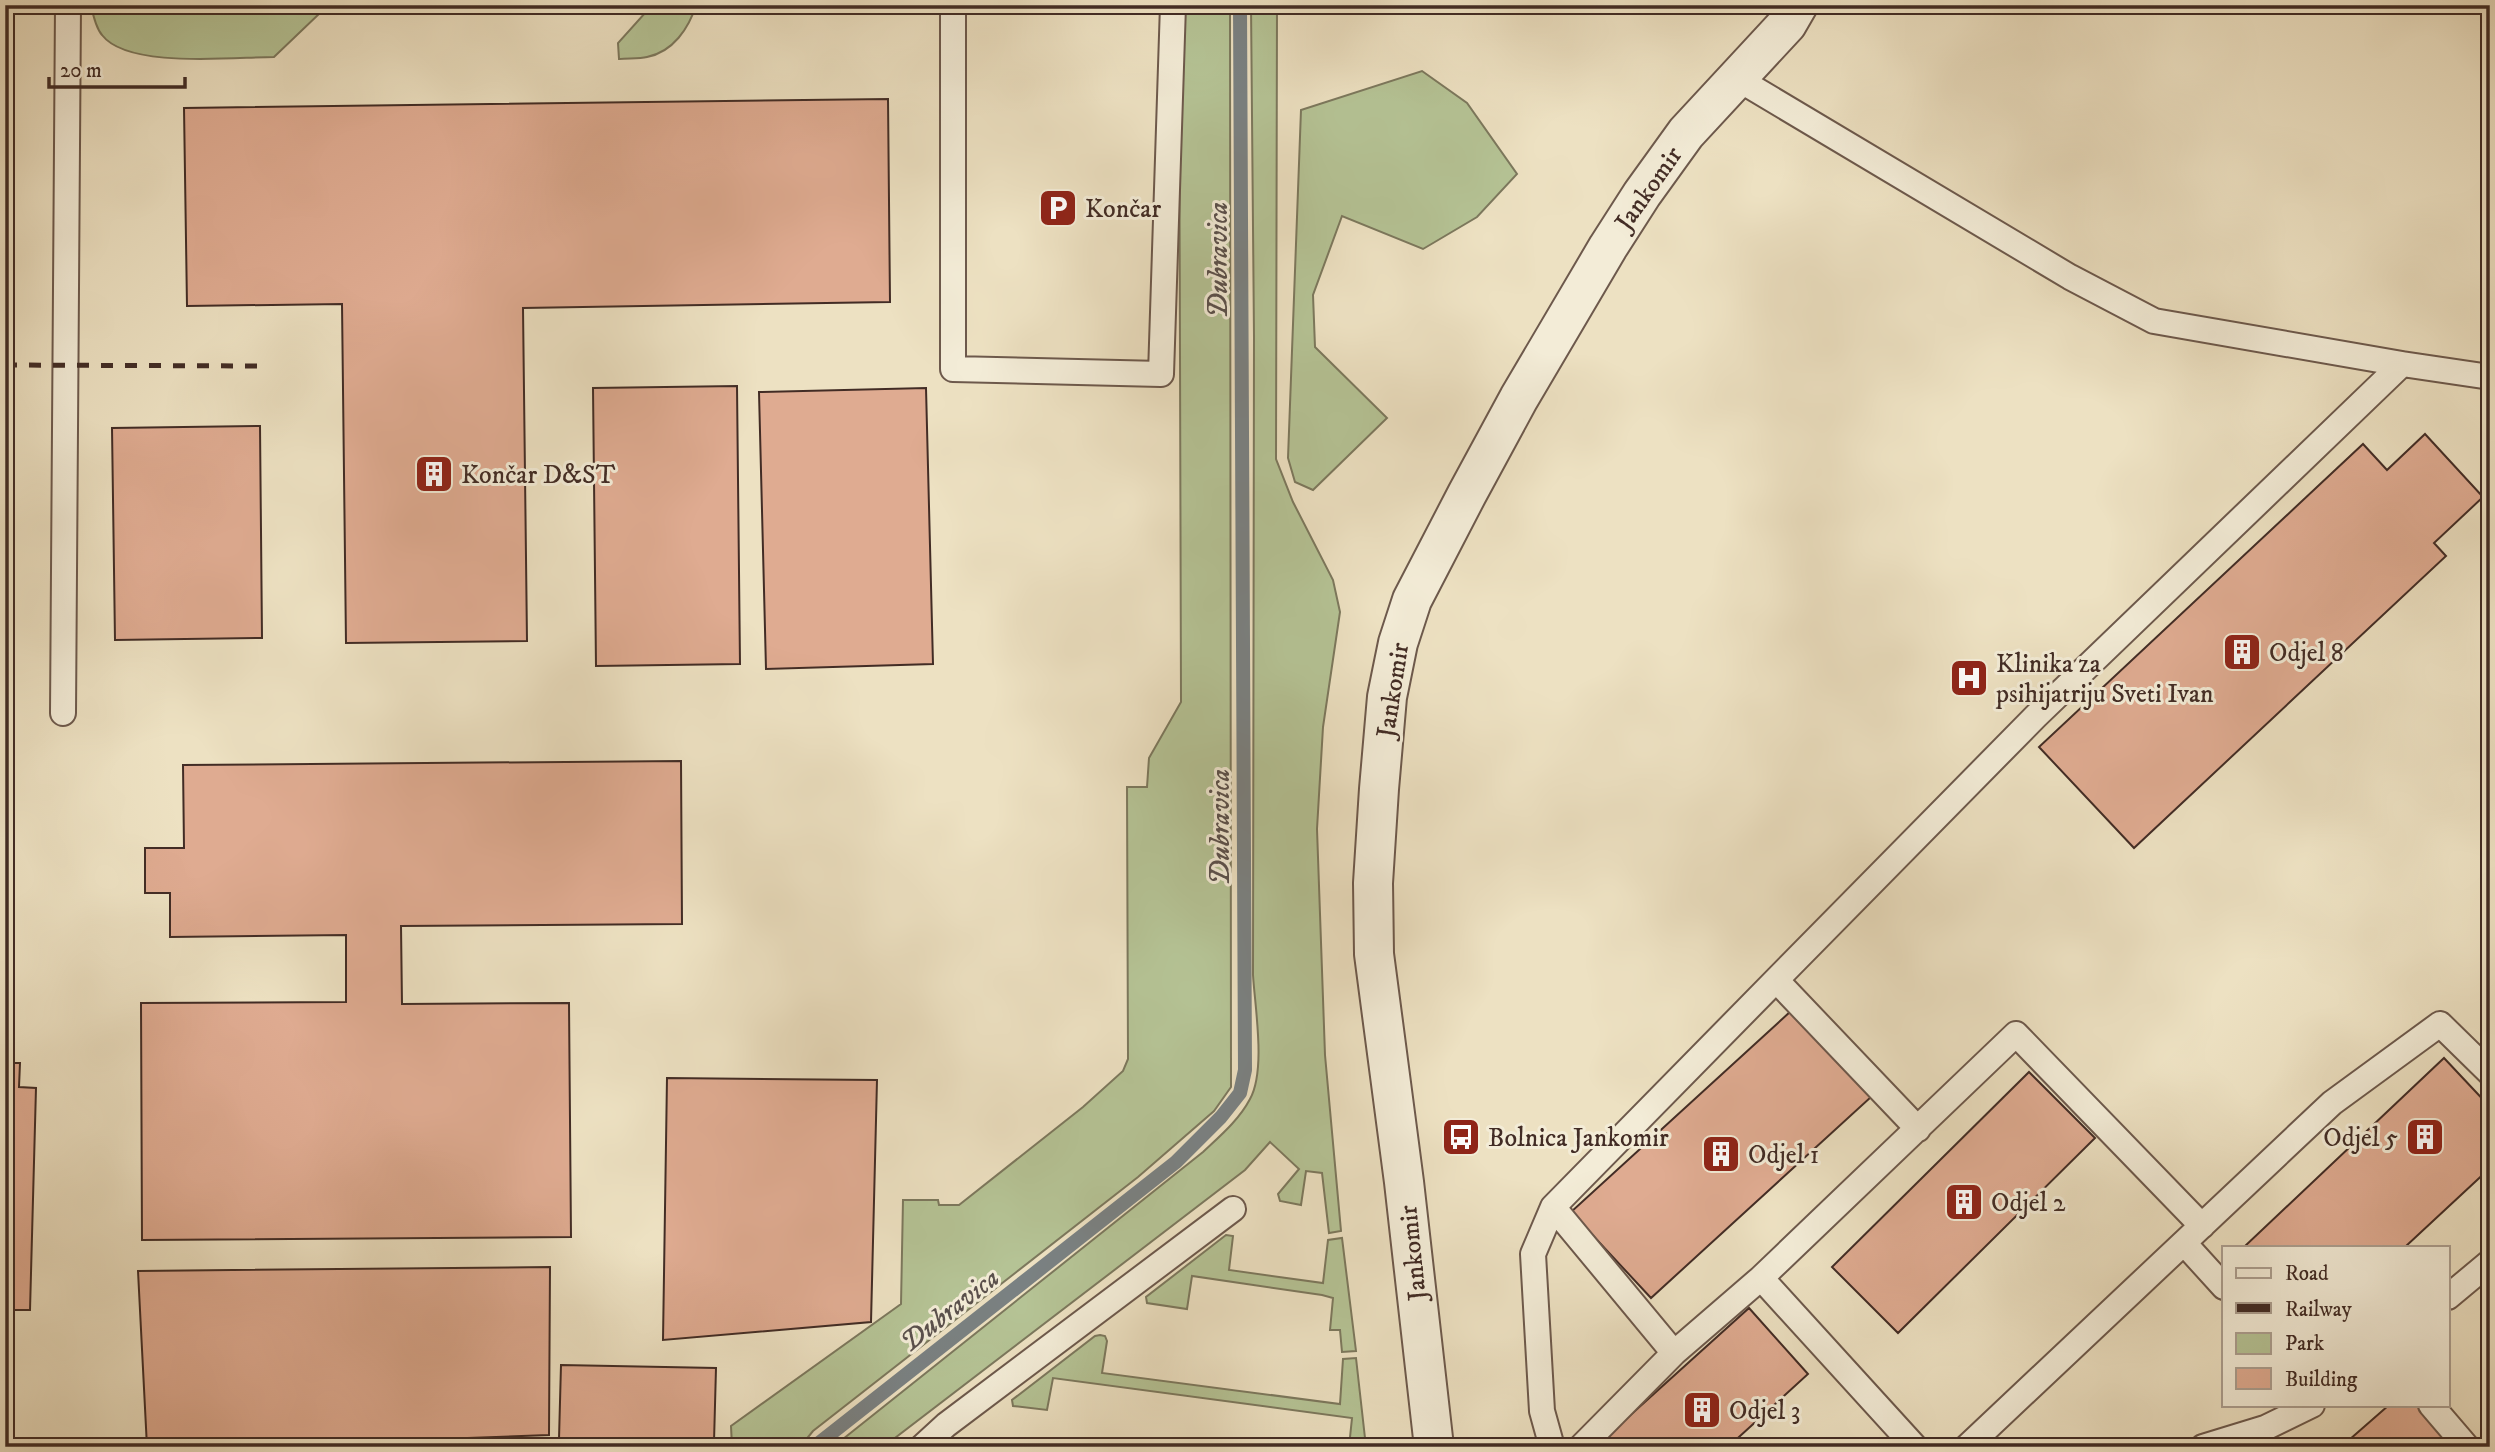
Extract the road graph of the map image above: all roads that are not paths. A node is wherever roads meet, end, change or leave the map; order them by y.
1 (68, 5) edge
2 (953, 5) edge
3 (1173, 5) edge
4 (1798, 5) edge
5 (1738, 79) junction
6 (2402, 364) junction
7 (2490, 377) edge
8 (63, 713) dead end
9 (1776, 980) junction
10 (2490, 1073) edge
11 (1918, 1129) junction
12 (1553, 1208) junction
13 (1233, 1209) dead end
14 (2193, 1235) junction
15 (2490, 1262) edge
16 (1761, 1278) junction
17 (2222, 1284) edge
18 (2450, 1295) edge
19 (1674, 1353) junction
20 (2310, 1406) edge
21 (2432, 1406) edge
22 (922, 1447) edge
23 (1434, 1447) edge
24 (1552, 1447) edge
25 (1581, 1447) edge
26 (1915, 1447) edge
27 (1967, 1447) edge
28 (2203, 1447) edge
29 (2467, 1447) edge

1 - 8 lane
2 - 3 lane
4 - 5 street, Jankomir
5 - 6 lane
5 - 23 street, Jankomir
6 - 7 lane
6 - 9 lane
9 - 11 lane
9 - 12 lane
10 - 14 lane
11 - 14 lane
11 - 16 lane
12 - 19 lane
12 - 24 lane
13 - 22 lane
14 - 17 lane
14 - 27 lane
15 - 18 lane
16 - 19 lane
16 - 26 lane
19 - 25 lane
20 - 28 lane
21 - 29 lane

